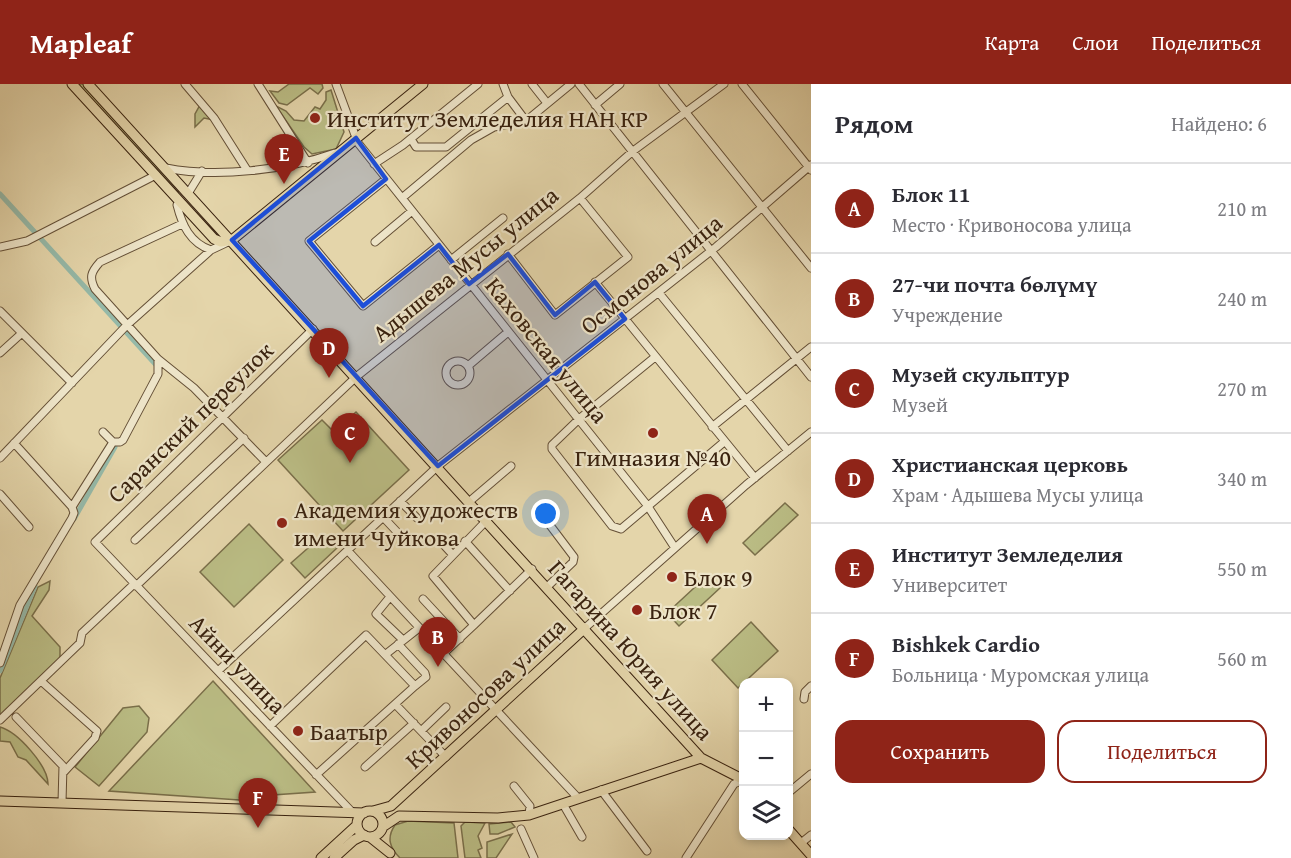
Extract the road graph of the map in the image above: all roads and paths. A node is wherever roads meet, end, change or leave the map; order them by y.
1 (72, 84) edge
2 (88, 84) edge
3 (185, 84) edge
4 (258, 84) edge
5 (336, 84) edge
6 (423, 84) edge
7 (478, 84) edge
8 (503, 84) edge
9 (532, 84) edge
10 (571, 84) edge
11 (579, 84) edge
12 (620, 84) edge
13 (663, 84) edge
14 (724, 84) edge
15 (742, 84) edge
16 (508, 97) junction
17 (547, 103) junction
18 (596, 105) junction
19 (686, 113) junction
20 (525, 121) junction
21 (356, 138) junction
22 (411, 139) junction
23 (633, 151) junction
24 (338, 152) junction
25 (308, 163) junction
26 (374, 164) junction
27 (810, 167) edge
28 (166, 168) junction
29 (247, 170) junction
30 (202, 171) junction
31 (156, 175) junction
32 (386, 179) junction
33 (189, 192) junction
34 (402, 198) junction
35 (580, 198) junction
36 (180, 202) junction
37 (763, 207) junction
38 (412, 211) junction
39 (503, 218) dead end
40 (182, 224) junction
41 (232, 240) junction
42 (375, 242) dead end
43 (439, 245) junction
44 (0, 247) edge
45 (211, 250) junction
46 (711, 250) junction
47 (508, 254) junction
48 (451, 260) junction
49 (811, 268) edge
50 (595, 282) junction
51 (470, 284) junction
52 (659, 293) junction
53 (0, 311) edge
54 (625, 320) junction
55 (126, 326) junction
56 (313, 330) junction
57 (22, 333) junction
58 (508, 333) junction
59 (811, 347) edge
60 (0, 353) edge
61 (655, 357) junction
62 (158, 359) junction
63 (796, 359) junction
64 (468, 366) dead end
65 (356, 377) junction
66 (811, 377) edge
67 (547, 381) junction
68 (72, 383) junction
69 (747, 400) junction
70 (223, 417) junction
71 (579, 419) junction
72 (712, 427) junction
73 (103, 432) dead end
74 (811, 432) edge
75 (244, 438) junction
76 (113, 442) junction
77 (724, 442) junction
78 (14, 443) junction
79 (788, 451) junction
80 (0, 458) edge
81 (266, 462) junction
82 (438, 466) junction
83 (511, 466) dead end
84 (755, 478) junction
85 (0, 494) edge
86 (400, 501) junction
87 (470, 501) junction
88 (647, 505) junction
89 (72, 507) junction
90 (540, 512) dead end
91 (383, 517) junction
92 (417, 518) dead end
93 (487, 520) junction
94 (29, 527) dead end
95 (399, 534) dead end
96 (135, 540) dead end
97 (465, 541) junction
98 (95, 542) joint
99 (441, 542) dead end
100 (675, 548) junction
101 (348, 551) junction
102 (452, 554) junction
103 (532, 569) junction
104 (135, 585) junction
105 (547, 587) junction
106 (510, 591) junction
107 (389, 598) junction
108 (423, 599) dead end
109 (474, 625) junction
110 (419, 628) junction
111 (585, 628) junction
112 (460, 639) junction
113 (400, 642) junction
114 (386, 654) junction
115 (443, 654) junction
116 (0, 663) edge
117 (218, 671) junction
118 (41, 681) junction
119 (415, 686) junction
120 (811, 686) edge
121 (804, 699) dead end
122 (395, 704) junction
123 (446, 707) dead end
124 (497, 710) junction
125 (16, 717) dead end
126 (0, 720) edge
127 (414, 723) junction
128 (270, 726) junction
129 (421, 731) junction
130 (446, 757) junction
131 (701, 758) junction
132 (365, 767) dead end
133 (64, 772) junction
134 (811, 774) edge
135 (316, 775) junction
136 (739, 778) edge
137 (739, 782) edge
138 (514, 786) dead end
139 (601, 790) junction
140 (793, 790) edge
141 (578, 798) junction
142 (0, 801) edge
143 (62, 802) junction
144 (562, 804) junction
145 (391, 806) junction
146 (368, 812) junction
147 (336, 813) junction
148 (353, 813) junction
149 (529, 815) junction
150 (399, 816) junction
151 (357, 824) junction
152 (383, 829) junction
153 (521, 829) dead end
154 (793, 834) edge
155 (811, 835) edge
156 (367, 836) junction
157 (582, 837) dead end
158 (801, 843) junction
159 (647, 851) dead end
160 (811, 855) edge
161 (321, 858) edge
162 (334, 858) edge
163 (534, 858) edge
164 (686, 858) edge

1 - 31 main road, Гагарина Юрия улица
2 - 28 main road, Гагарина Юрия улица
3 - 29 street
4 - 25 street
5 - 21 street, Каховская улица
6 - 21 main road
7 - 22 street
8 - 16 street
9 - 17 street
10 - 17 street
11 - 18 street
12 - 18 street
13 - 19 street
14 - 19 street, Адышева Мусы улица
15 - 27 street
16 - 20 street
16 - 22 street
17 - 20 street
18 - 23 street
19 - 23 street, Адышева Мусы улица
19 - 37 street
20 - 34 street
21 - 24 main road
21 - 26 street, Каховская улица
22 - 26 street
23 - 35 street, Адышева Мусы улица
23 - 46 street
24 - 25 street
24 - 41 main road
25 - 29 street
26 - 32 street, Каховская улица
27 - 37 street, Осмонова улица
28 - 30 street
28 - 33 main road, Гагарина Юрия улица
29 - 30 street
30 - 33 street
31 - 36 main road, Гагарина Юрия улица
31 - 44 street
32 - 34 street, Каховская улица
32 - 43 street
33 - 36 main road
33 - 41 main road, Гагарина Юрия улица
34 - 38 street, Каховская улица
35 - 47 street, Адышева Мусы улица
35 - 50 street
36 - 40 street
36 - 41 main road, Гагарина Юрия улица
37 - 46 street, Осмонова улица
37 - 49 street
38 - 42 street
38 - 43 street, Каховская улица
39 - 48 street
40 - 45 street
40 - 55 street
41 - 45 street
41 - 56 main road, Гагарина Юрия улица
43 - 48 street, Каховская улица
45 - 55 street
46 - 52 street, Осмонова улица
46 - 63 street
47 - 50 street
47 - 51 street, Адышева Мусы улица
48 - 51 street, Каховская улица
50 - 54 street
51 - 58 street, Каховская улица
51 - 65 street, Адышева Мусы улица
52 - 54 street, Осмонова улица
52 - 69 street
53 - 57 street
54 - 61 street
54 - 67 street, Осмонова улица
55 - 62 street
55 - 68 street
56 - 65 main road, Гагарина Юрия улица
56 - 70 street, Саранский переулок
57 - 60 street
57 - 68 street
58 - 64 street
58 - 67 street, Каховская улица
59 - 63 street
61 - 71 street
61 - 72 street
62 - 70 street
62 - 76 street
63 - 66 street
63 - 69 street
65 - 81 street, Адышева Мусы улица
65 - 82 main road, Гагарина Юрия улица
67 - 71 street, Каховская улица
67 - 82 street, Осмонова улица
68 - 78 street
69 - 72 street
69 - 79 street
70 - 75 street
70 - 98 street, Саранский переулок
71 - 88 street, Каховская улица
71 - 88 street
72 - 77 street
73 - 76 street
74 - 79 street, Кривоносова улица
75 - 81 street
75 - 96 street
76 - 89 street
77 - 84 street
77 - 88 street
78 - 80 street
78 - 89 street
79 - 84 street, Кривоносова улица
81 - 104 street, Адышева Мусы улица
82 - 86 street, Осмонова улица
82 - 87 main road, Гагарина Юрия улица
83 - 87 street
84 - 100 street, Кривоносова улица
85 - 94 street
86 - 91 street, Осмонова улица
86 - 92 street
87 - 93 main road, Гагарина Юрия улица
88 - 100 street, Каховская улица
89 - 116 street
90 - 105 street
91 - 95 street
91 - 101 street, Осмонова улица
93 - 97 street
93 - 103 main road, Гагарина Юрия улица
97 - 102 street
97 - 106 street
98 - 104 street, Айни улица
99 - 102 street
100 - 111 street, Кривоносова улица
101 - 107 street
101 - 117 street, Осмонова улица
102 - 109 street
103 - 105 main road, Гагарина Юрия улица
103 - 106 street
104 - 117 street, Айни улица
104 - 118 street, Адышева Мусы улица
105 - 111 main road, Гагарина Юрия улица
106 - 109 street
107 - 110 street
107 - 113 street
108 - 112 street
109 - 112 street
110 - 113 street
110 - 115 street
111 - 124 main road, Кривоносова улица
111 - 131 main road, Гагарина Юрия улица
112 - 115 street
113 - 114 street
113 - 119 street
114 - 119 street
114 - 128 street
115 - 124 street
117 - 128 street, Айни улица
118 - 126 street, Адышева Мусы улица
118 - 133 street
119 - 122 street
120 - 121 street
122 - 127 street
122 - 135 street
123 - 129 street
124 - 130 main road, Кривоносова улица
124 - 141 street
125 - 133 street
127 - 129 street
127 - 132 street
128 - 135 street, Айни улица
129 - 130 street
130 - 145 main road, Кривоносова улица
131 - 136 main road, Гагарина Юрия улица
131 - 139 main road
133 - 143 street
134 - 140 street
135 - 148 street, Айни улица
137 - 164 street
138 - 149 street
139 - 141 main road
139 - 159 street
141 - 144 main road
142 - 143 main road, Кривоносова улица
143 - 147 main road, Кривоносова улица
144 - 149 main road
144 - 157 street
145 - 146 main road, Кривоносова улица
145 - 150 main road
146 - 148 main road, Кривоносова улица
146 - 151 main road
146 - 152 main road
147 - 148 main road, Кривоносова улица
147 - 151 main road
149 - 150 main road
150 - 152 main road
151 - 156 main road
151 - 161 main road
152 - 156 main road
152 - 156 main road
153 - 163 street
154 - 158 main road
155 - 158 street
156 - 162 main road
158 - 160 main road

